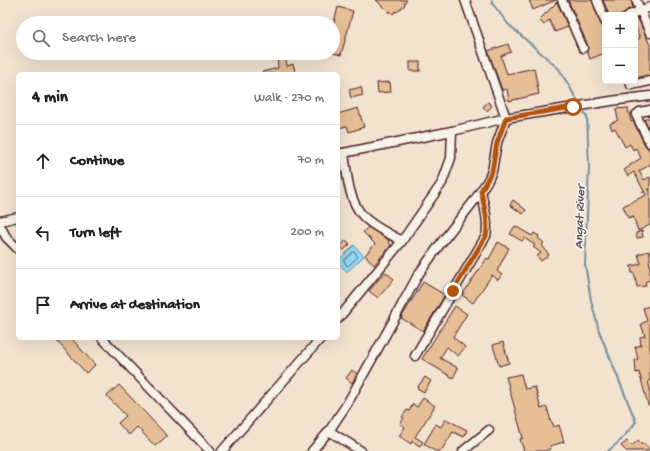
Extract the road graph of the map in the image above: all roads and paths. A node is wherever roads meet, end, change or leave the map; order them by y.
1 (465, 0) edge
2 (562, 0) edge
3 (597, 0) edge
4 (636, 0) edge
5 (650, 7) edge
6 (640, 11) junction
7 (602, 13) edge
8 (650, 33) edge
9 (583, 48) dead end
10 (650, 81) edge
11 (638, 84) edge
12 (650, 96) edge
13 (650, 110) edge
14 (506, 118) junction
15 (452, 131) junction
16 (650, 143) edge
17 (341, 154) edge
18 (650, 189) edge
19 (481, 191) junction
20 (641, 193) dead end
21 (16, 217) edge
22 (0, 221) edge
23 (0, 224) edge
24 (402, 241) junction
25 (16, 247) edge
26 (340, 317) edge
27 (104, 340) edge
28 (319, 340) edge
29 (416, 356) dead end
30 (489, 430) dead end
31 (328, 432) junction
32 (210, 451) edge
33 (222, 451) edge
34 (312, 451) edge
35 (361, 451) edge
36 (463, 451) edge

1 - 14 street
2 - 9 street
3 - 7 street
4 - 6 street
5 - 6 street
6 - 8 street
10 - 11 street
12 - 14 street
13 - 16 street
14 - 15 street
14 - 19 street
15 - 17 street
15 - 24 street
17 - 24 street
18 - 20 path
19 - 29 street
19 - 31 street
21 - 22 street
23 - 25 street
24 - 26 street
27 - 32 street
28 - 33 street
30 - 36 street
31 - 34 street
31 - 35 street

